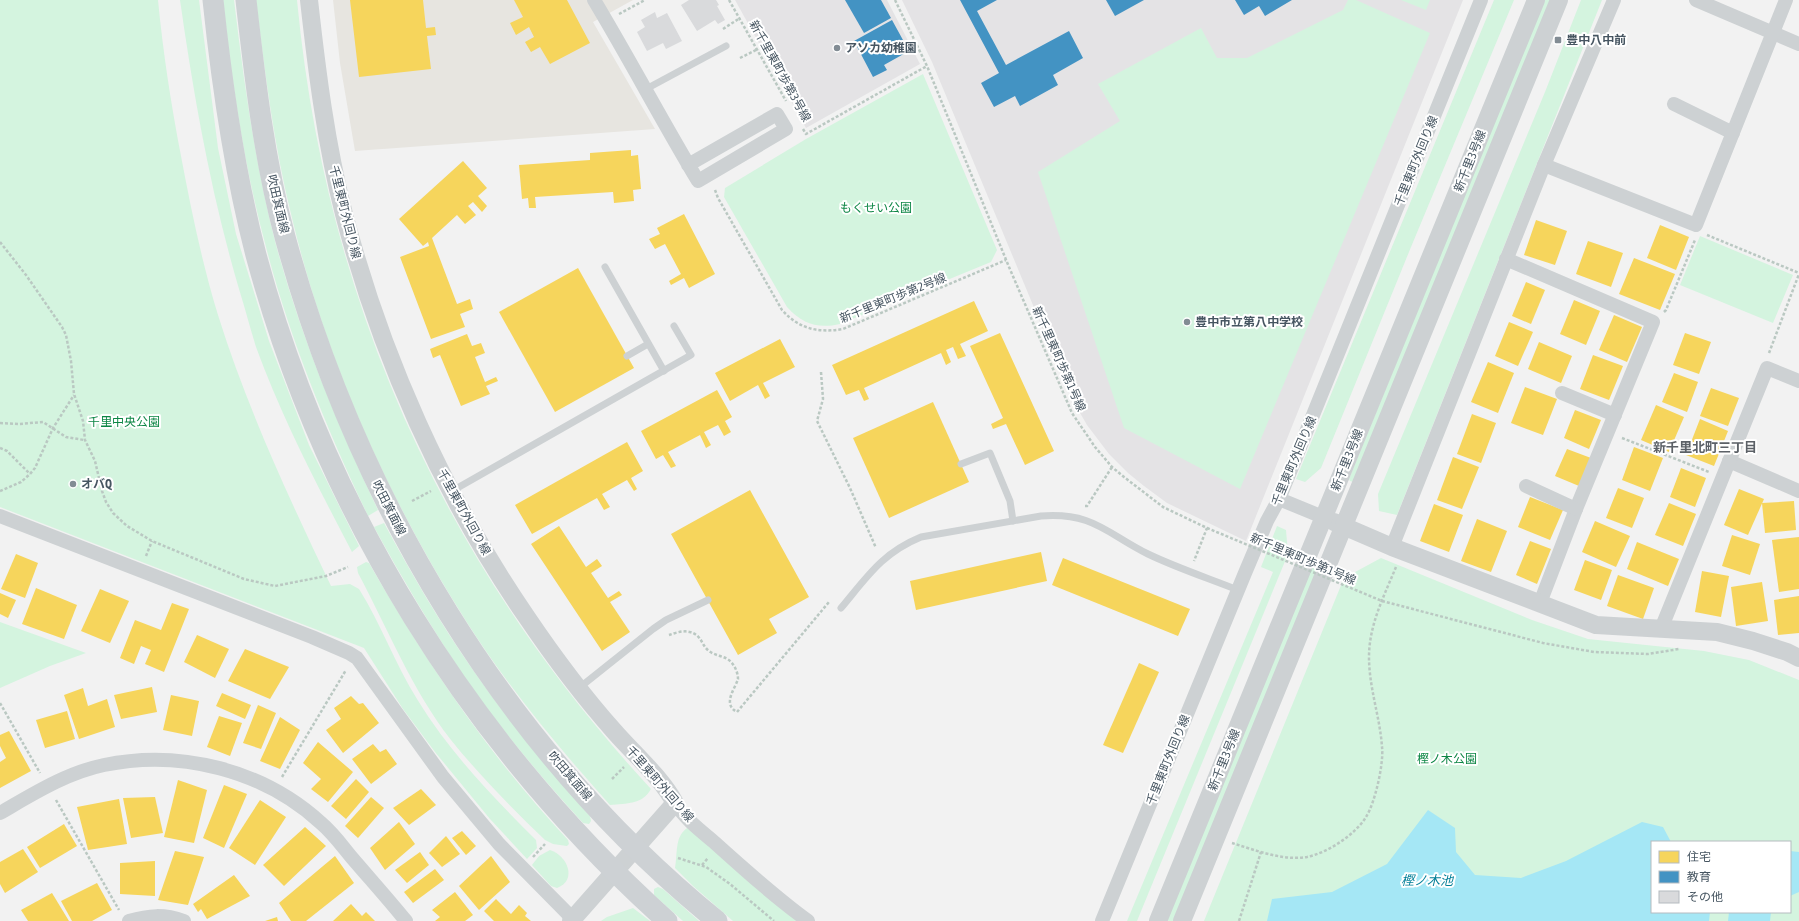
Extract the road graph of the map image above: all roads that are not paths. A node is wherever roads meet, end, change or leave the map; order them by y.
1 (213, 0) edge
2 (246, 0) edge
3 (309, 0) edge
4 (594, 0) edge
5 (1481, 0) edge
6 (1536, 0) edge
7 (1559, 0) edge
8 (1614, 0) edge
9 (1696, 0) edge
10 (1786, 0) edge
11 (1773, 33) junction
12 (1799, 44) edge
13 (726, 46) dead end
14 (646, 89) junction
15 (1674, 104) dead end
16 (1733, 133) junction
17 (738, 136) junction
18 (747, 152) junction
19 (688, 165) junction
20 (1544, 165) junction
21 (1506, 259) junction
22 (605, 267) dead end
23 (674, 326) dead end
24 (648, 344) junction
25 (627, 356) dead end
26 (664, 371) junction
27 (1799, 381) edge
28 (1562, 393) dead end
29 (1615, 415) junction
30 (1729, 460) junction
31 (961, 464) dead end
32 (1526, 486) dead end
33 (451, 491) junction
34 (1799, 491) edge
35 (1279, 499) junction
36 (1576, 509) junction
37 (0, 516) edge
38 (1323, 517) junction
39 (1013, 521) junction
40 (1345, 527) junction
41 (1395, 554) junction
42 (1238, 590) junction
43 (708, 600) dead end
44 (1540, 602) junction
45 (841, 608) dead end
46 (1661, 629) junction
47 (1799, 658) edge
48 (579, 688) junction
49 (676, 803) junction
50 (0, 813) edge
51 (635, 847) junction
52 (614, 871) junction
53 (573, 920) edge
54 (129, 921) edge
55 (184, 921) edge
56 (406, 921) edge
57 (667, 921) edge
58 (717, 921) edge
59 (808, 921) edge
60 (1102, 921) edge
61 (1158, 921) edge
62 (1182, 921) edge

1 - 52 main road
2 - 51 main road, 吹田箕面線
3 - 33 street, 千里東町外回り線
4 - 14 street
5 - 35 street, 千里東町外回り線
6 - 38 street, 新千里3号線
7 - 40 street, 新千里3号線
8 - 20 street
9 - 11 street
10 - 11 street
11 - 12 street
11 - 16 street
13 - 14 lane
14 - 19 street
15 - 16 street
16 - 20 street
17 - 18 street
17 - 18 street
17 - 19 street
18 - 19 street
20 - 21 street
21 - 29 street
21 - 41 street
22 - 24 lane
23 - 26 lane
24 - 25 lane
24 - 26 lane
26 - 33 lane
27 - 30 street
28 - 29 street
29 - 36 street
30 - 34 street
30 - 46 street
31 - 39 lane
32 - 36 street
33 - 48 street, 千里東町外回り線
35 - 38 street
35 - 42 street, 千里東町外回り線
36 - 44 street
37 - 53 street
38 - 40 street
38 - 61 street, 新千里3号線
39 - 42 lane
39 - 45 lane
40 - 41 street
40 - 62 street, 新千里3号線
41 - 44 street
42 - 60 street, 千里東町外回り線
43 - 48 lane
44 - 46 street
46 - 47 street
48 - 49 street, 千里東町外回り線
49 - 51 street
49 - 59 street, 千里東町外回り線
50 - 56 street
51 - 52 street
51 - 58 main road, 吹田箕面線
52 - 53 street
52 - 57 main road
54 - 55 street

